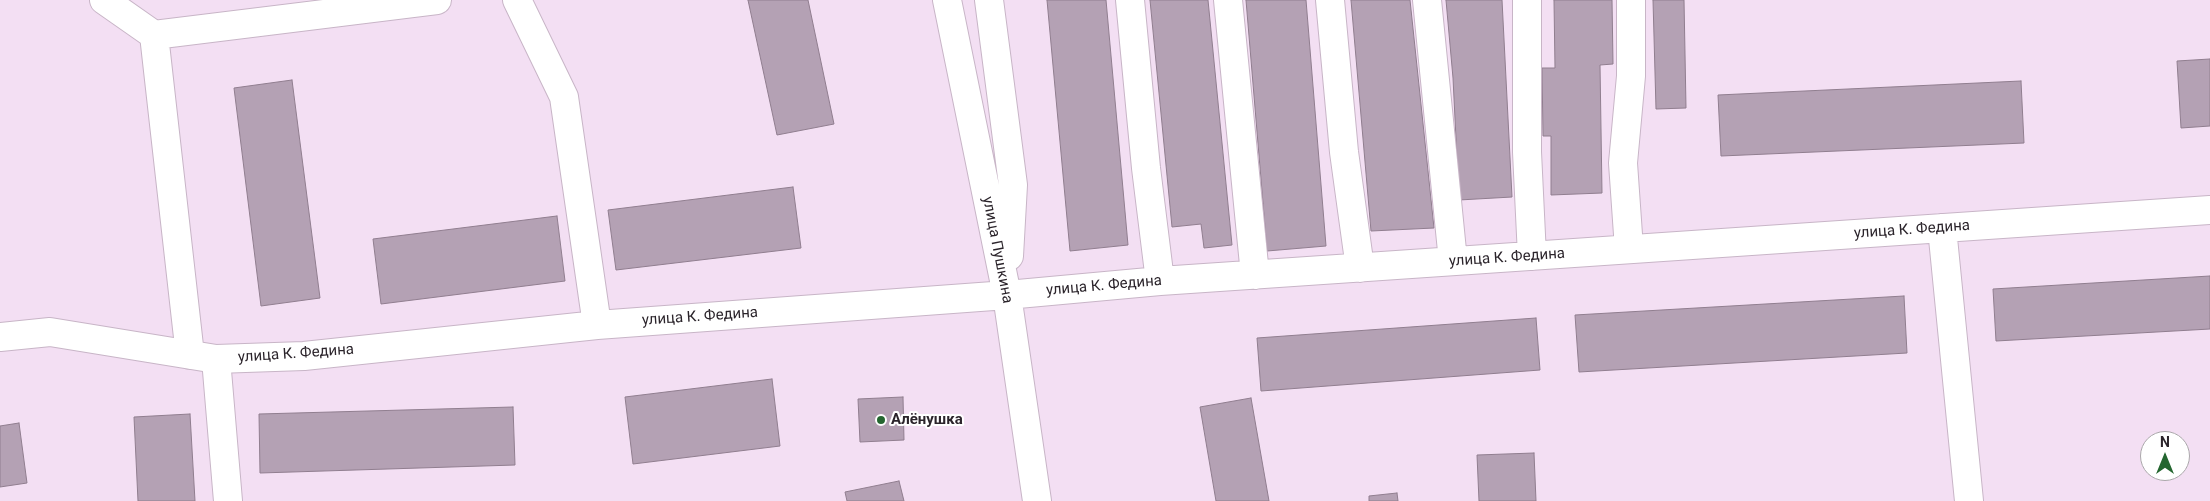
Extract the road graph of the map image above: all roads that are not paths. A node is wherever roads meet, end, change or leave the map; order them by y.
1 (104, 0) edge
2 (438, 0) edge
3 (517, 0) edge
4 (948, 0) edge
5 (989, 0) edge
6 (1130, 0) edge
7 (1228, 0) edge
8 (1330, 0) edge
9 (1426, 0) edge
10 (1527, 0) edge
11 (1631, 0) edge
12 (154, 35) junction
13 (2210, 210) edge
14 (1942, 228) junction
15 (1630, 249) junction
16 (1532, 256) junction
17 (1453, 261) junction
18 (1360, 268) junction
19 (1254, 275) junction
20 (1160, 281) junction
21 (1007, 295) junction
22 (597, 325) junction
23 (0, 337) edge
24 (203, 357) junction
25 (228, 501) edge
26 (1037, 501) edge
27 (1969, 501) edge

1 - 12 street
2 - 12 street
3 - 22 street
4 - 21 street, улица Пушкина
5 - 21 street
6 - 20 street
7 - 19 street
8 - 18 street
9 - 17 street
10 - 16 street
11 - 15 street
12 - 24 street
13 - 14 street, улица К. Федина
14 - 15 street, улица К. Федина
14 - 27 street
15 - 16 street, улица К. Федина
16 - 17 street, улица К. Федина
17 - 18 street, улица К. Федина
18 - 19 street, улица К. Федина
19 - 20 street, улица К. Федина
20 - 21 street, улица К. Федина
21 - 22 street, улица К. Федина
21 - 26 street, улица Пушкина
22 - 24 street, улица К. Федина
23 - 24 street, улица К. Федина
24 - 25 street

